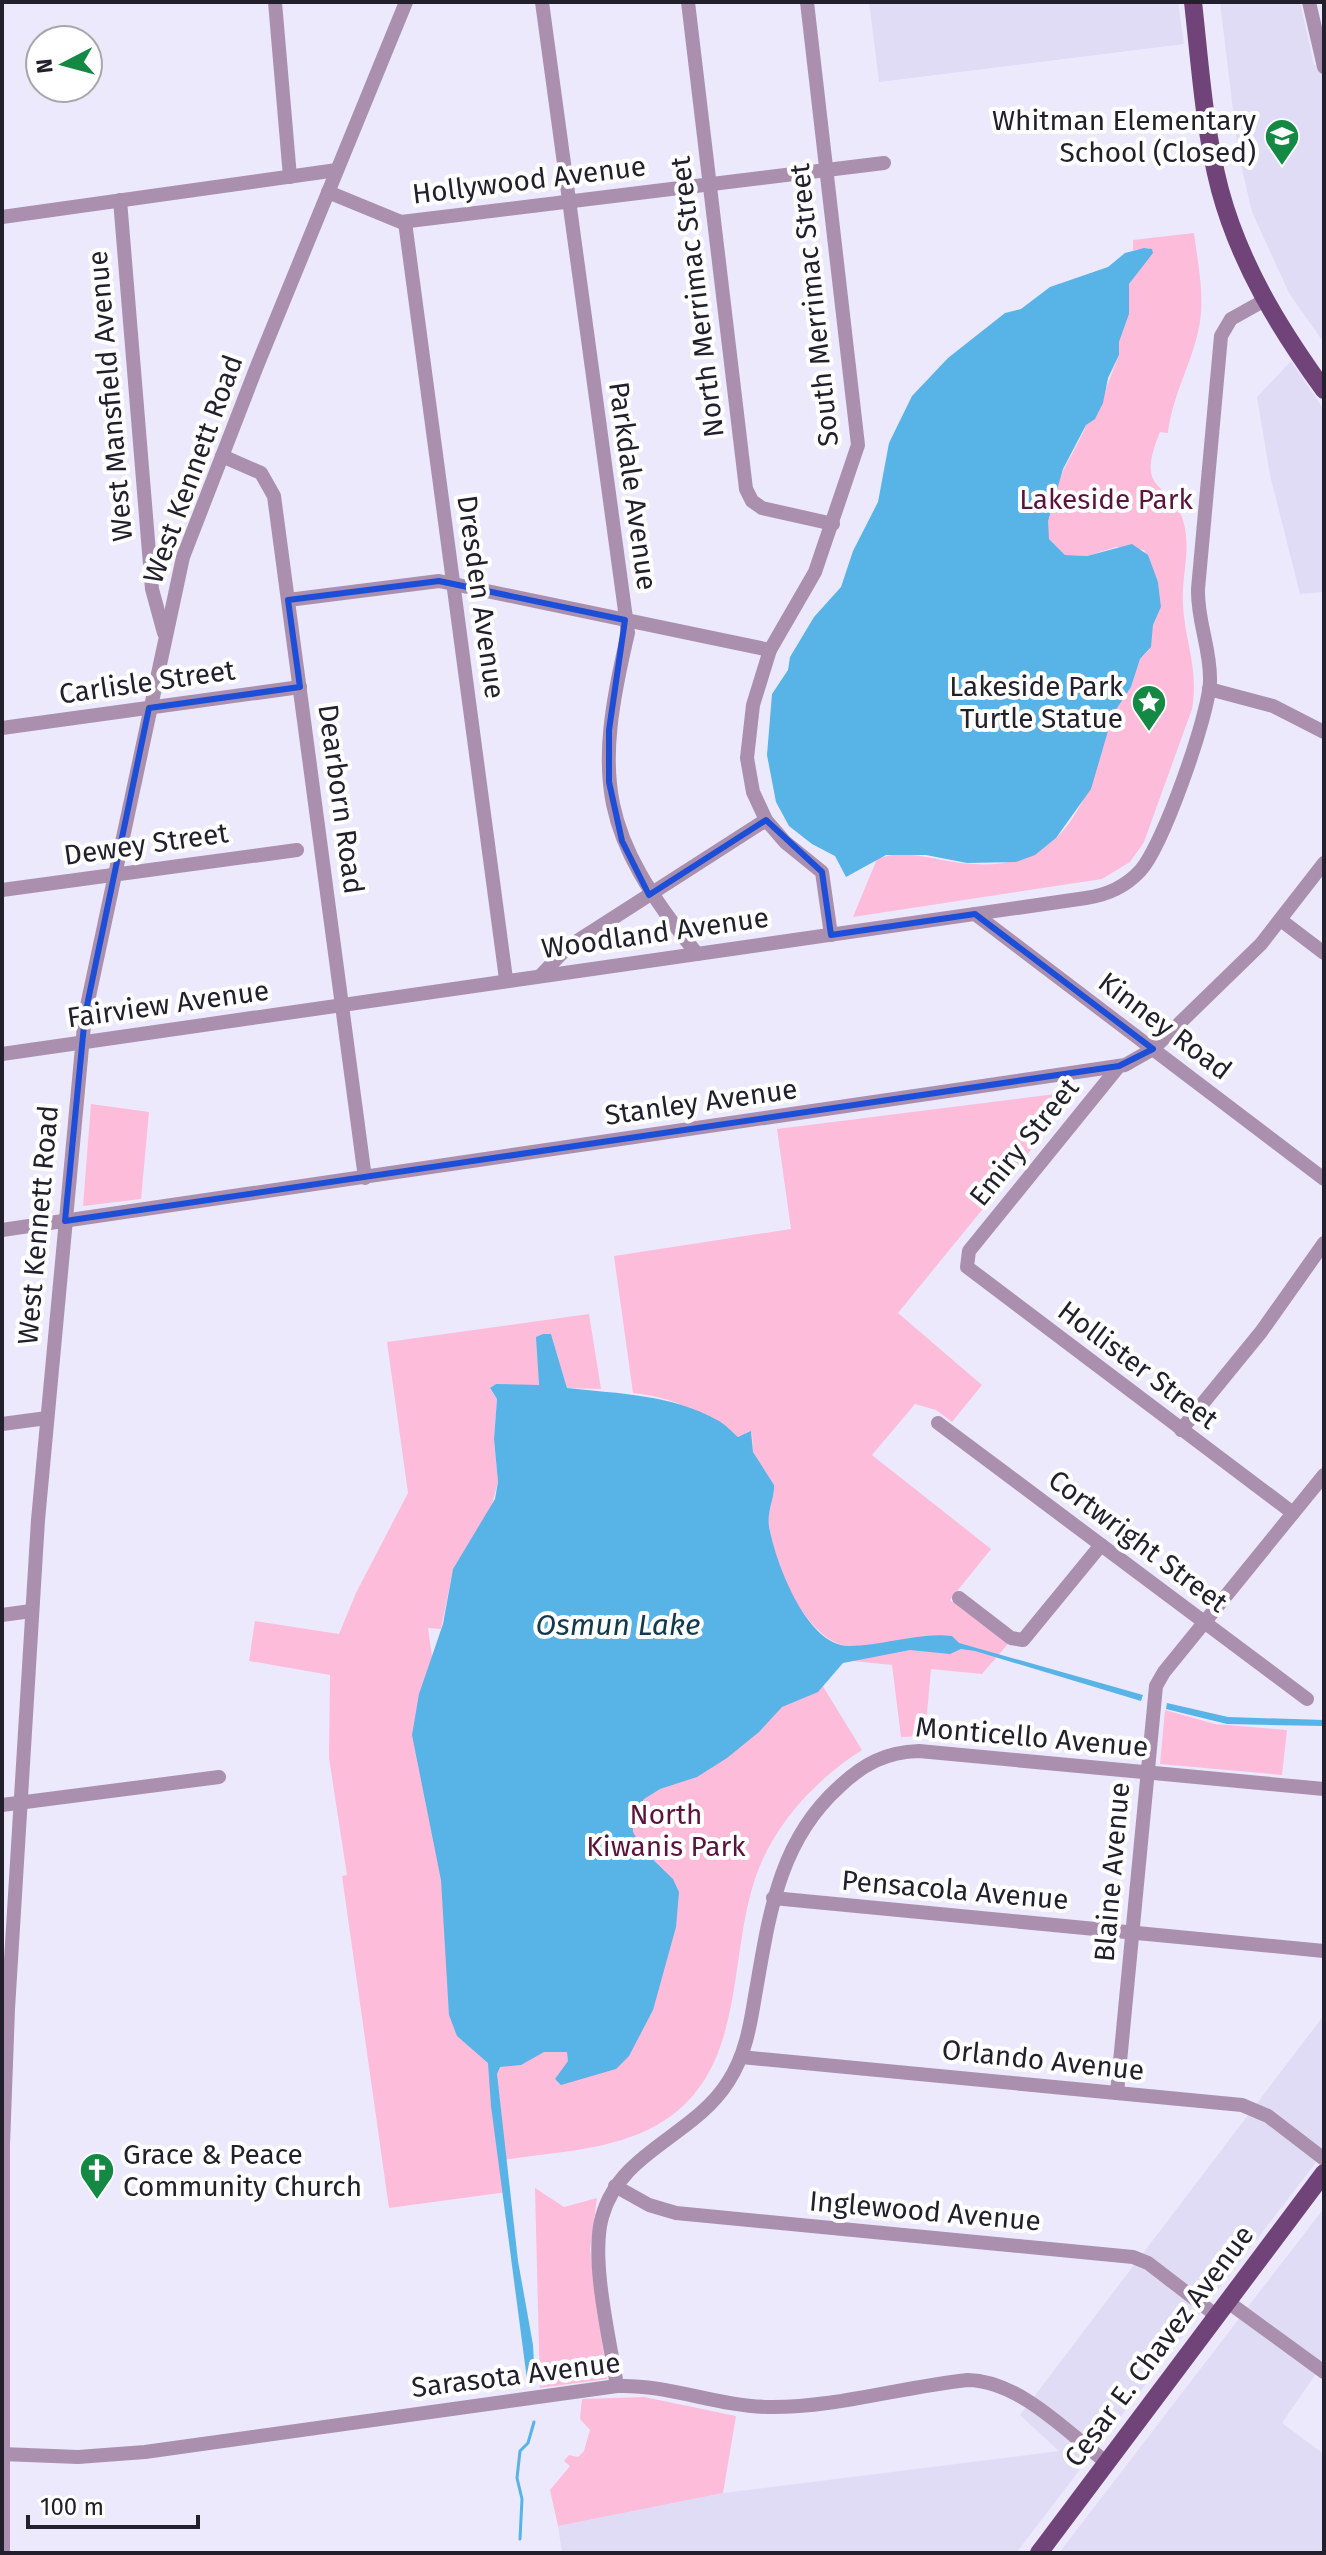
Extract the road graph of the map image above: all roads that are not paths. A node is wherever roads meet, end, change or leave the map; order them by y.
1 (275, 2) edge
2 (406, 2) edge
3 (542, 2) edge
4 (688, 2) edge
5 (807, 2) edge
6 (1193, 2) edge
7 (1309, 2) edge
8 (1324, 67) edge
9 (884, 163) dead end
10 (337, 170) junction
11 (827, 170) junction
12 (290, 177) junction
13 (709, 183) junction
14 (328, 192) junction
15 (120, 200) junction
16 (568, 200) junction
17 (2, 217) edge
18 (405, 222) junction
19 (1265, 300) junction
20 (1324, 390) edge
21 (222, 456) junction
22 (833, 524) junction
23 (453, 584) junction
24 (288, 600) junction
25 (625, 620) junction
26 (164, 633) junction
27 (770, 650) junction
28 (300, 687) junction
29 (1209, 689) junction
30 (149, 708) junction
31 (2, 728) edge
32 (1324, 732) edge
33 (766, 820) junction
34 (297, 850) dead end
35 (1324, 863) edge
36 (113, 875) junction
37 (2, 890) edge
38 (649, 894) junction
39 (975, 914) junction
40 (1282, 921) junction
41 (831, 935) junction
42 (1324, 953) edge
43 (697, 954) junction
44 (542, 974) junction
45 (506, 979) junction
46 (342, 1004) junction
47 (81, 1043) junction
48 (1153, 1049) junction
49 (2, 1054) edge
50 (1119, 1066) junction
51 (365, 1178) junction
52 (1324, 1179) edge
53 (65, 1221) junction
54 (2, 1230) edge
55 (1324, 1243) edge
56 (969, 1251) joint
57 (47, 1418) junction
58 (938, 1423) dead end
59 (2, 1424) edge
60 (1181, 1430) junction
61 (1324, 1475) edge
62 (1293, 1513) junction
63 (1101, 1545) junction
64 (959, 1598) dead end
65 (31, 1611) junction
66 (2, 1615) edge
67 (1204, 1623) junction
68 (1307, 1699) dead end
69 (1147, 1772) junction
70 (219, 1777) dead end
71 (1324, 1789) edge
72 (20, 1802) junction
73 (2, 1805) edge
74 (773, 1898) junction
75 (1132, 1933) junction
76 (7, 1948) edge
77 (1324, 1951) edge
78 (741, 2057) junction
79 (1117, 2093) junction
80 (3, 2112) edge
81 (1324, 2159) edge
82 (1324, 2173) edge
83 (615, 2186) junction
84 (1222, 2309) junction
85 (1324, 2372) edge
86 (617, 2386) junction
87 (2, 2454) edge
88 (1107, 2463) junction
89 (3, 2553) edge
90 (1039, 2553) edge

1 - 12 street
2 - 10 street, West Kennett Road
3 - 16 street, Parkdale Avenue
4 - 13 street, North Merrimac Street
5 - 11 street, South Merrimac Street
6 - 19 main road
7 - 8 street
9 - 11 street, Hollywood Avenue
10 - 12 street
10 - 14 street, West Kennett Road
11 - 13 street, Hollywood Avenue
11 - 22 street, South Merrimac Street
12 - 15 street
13 - 16 street, Hollywood Avenue
13 - 22 street, North Merrimac Street
14 - 18 street, Hollywood Avenue
14 - 21 street, West Kennett Road
15 - 17 street
15 - 26 street, West Mansfield Avenue
16 - 18 street, Hollywood Avenue
16 - 25 street, Parkdale Avenue
18 - 23 street, Dresden Avenue
19 - 20 main road
19 - 29 street, Woodland Avenue
21 - 24 street, Dearborn Road
21 - 26 street, West Kennett Road
22 - 27 street, South Merrimac Street
23 - 24 street
23 - 25 street
23 - 45 street, Dresden Avenue
24 - 28 street, Dearborn Road
25 - 27 street
25 - 38 street, Parkdale Avenue
26 - 30 street, West Kennett Road
27 - 33 street, South Merrimac Street
28 - 30 street, Carlisle Street
28 - 46 street, Dearborn Road
29 - 32 street
29 - 39 street, Woodland Avenue
30 - 31 street, Carlisle Street
30 - 36 street, West Kennett Road
33 - 38 street
33 - 41 street, South Merrimac Street
34 - 36 street, Dewey Street
35 - 40 street, Stanley Avenue
36 - 37 street, Dewey Street
36 - 47 street, West Kennett Road
38 - 43 street, Parkdale Avenue
38 - 44 street
39 - 41 street, Woodland Avenue
39 - 48 street, Kinney Road
40 - 42 street
40 - 48 street, Stanley Avenue
41 - 43 street, Woodland Avenue
43 - 44 street, Woodland Avenue
44 - 45 street, Woodland Avenue
45 - 46 street, Woodland Avenue
46 - 47 street, Fairview Avenue
46 - 51 street, Dearborn Road
47 - 49 street, Fairview Avenue
47 - 53 street, West Kennett Road
48 - 50 street, Stanley Avenue
48 - 52 street, Kinney Road
50 - 51 street, Stanley Avenue
50 - 56 street, Emiry Street
51 - 53 street, Stanley Avenue
53 - 54 street, Stanley Avenue
53 - 57 street, West Kennett Road
55 - 60 street
56 - 60 street, Hollister Street
57 - 59 street
57 - 65 street, West Kennett Road
58 - 63 street, Cortwright Street
60 - 62 street, Hollister Street
61 - 62 street, Blaine Avenue
62 - 67 street, Blaine Avenue
63 - 64 street
63 - 67 street, Cortwright Street
65 - 66 street
65 - 72 street, West Kennett Road
67 - 68 street, Cortwright Street
67 - 69 street, Blaine Avenue
69 - 71 street, Monticello Avenue
69 - 74 street, Monticello Avenue
69 - 75 street, Blaine Avenue
70 - 72 street
72 - 73 street
72 - 76 street, West Kennett Road
74 - 75 street, Pensacola Avenue
74 - 78 street, Monticello Avenue
75 - 77 street, Pensacola Avenue
75 - 79 street, Blaine Avenue
76 - 80 street, West Kennett Road
78 - 79 street, Orlando Avenue
78 - 83 street, Monticello Avenue
79 - 81 street, Orlando Avenue
80 - 87 street, West Kennett Road
82 - 84 main road, Cesar E. Chavez Avenue
83 - 84 street, Inglewood Avenue
83 - 86 street
84 - 85 street, Inglewood Avenue
84 - 88 main road, Cesar E. Chavez Avenue
86 - 87 street, Sarasota Avenue
86 - 88 street, Sarasota Avenue
87 - 89 street, West Kennett Road
88 - 90 main road, Cesar E. Chavez Avenue

